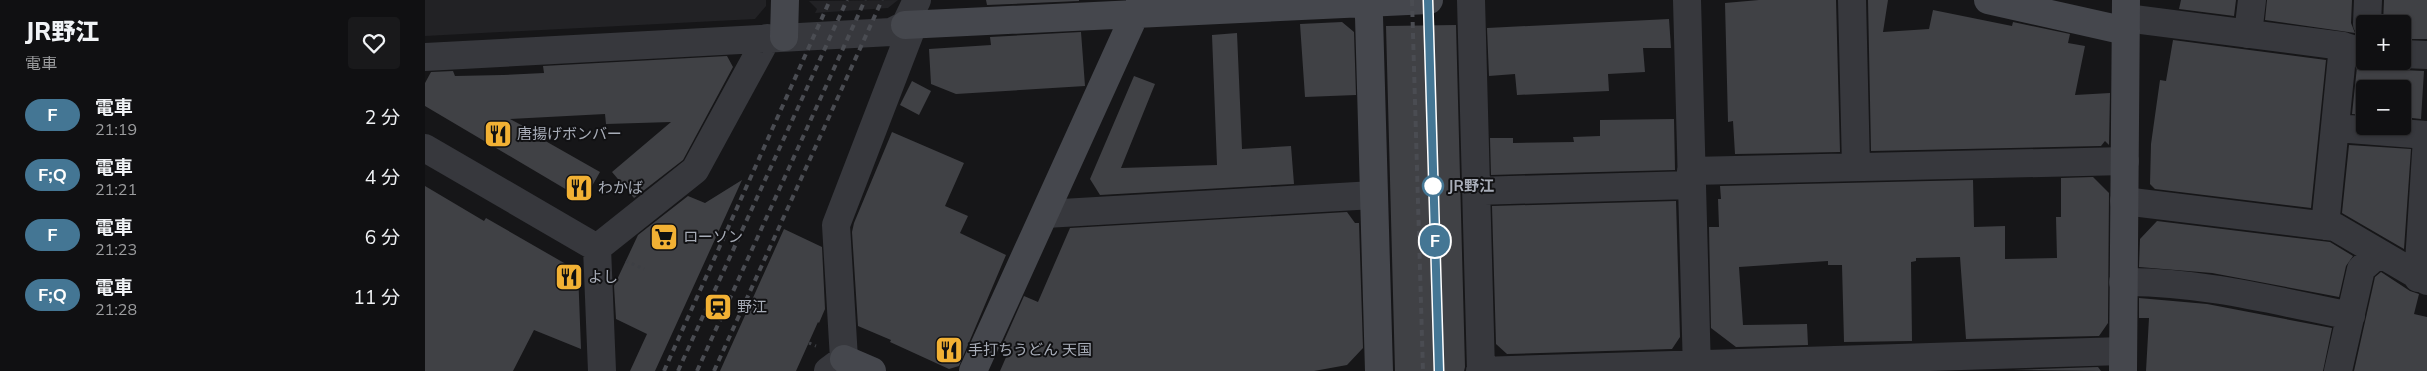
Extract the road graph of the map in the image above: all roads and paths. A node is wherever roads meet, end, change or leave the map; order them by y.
1 (785, 0) edge
2 (797, 0) edge
3 (1429, 0) edge
4 (1471, 0) edge
5 (1687, 0) edge
6 (1852, 0) edge
7 (1988, 0) edge
8 (2252, 0) edge
9 (2368, 0) edge
10 (1365, 2) edge
11 (1138, 8) edge
12 (2367, 15) edge
13 (2126, 16) edge
14 (912, 17) edge
15 (2248, 34) junction
16 (776, 37) junction
17 (2356, 49) edge
18 (2411, 54) edge
19 (2427, 54) edge
20 (425, 57) edge
21 (2356, 59) edge
22 (2335, 128) junction
23 (2427, 136) edge
24 (425, 148) edge
25 (2125, 161) junction
26 (1856, 167) junction
27 (1691, 178) junction
28 (1476, 191) junction
29 (1374, 195) junction
30 (2124, 201) junction
31 (1045, 214) junction
32 (2325, 226) junction
33 (597, 248) junction
34 (2378, 254) junction
35 (2422, 280) edge
36 (2123, 282) junction
37 (2351, 316) junction
38 (2123, 361) edge
39 (1955, 364) edge
40 (836, 365) edge
41 (1833, 366) edge
42 (1696, 368) edge
43 (602, 371) edge
44 (872, 371) edge
45 (973, 371) edge
46 (1379, 371) edge
47 (1481, 371) edge
48 (2338, 371) edge

1 - 16 street
2 - 16 street
3 - 10 street
4 - 28 street
5 - 27 street
6 - 26 street
7 - 13 street
8 - 15 street
9 - 12 street
10 - 11 street
10 - 29 street
11 - 14 street
11 - 31 street
13 - 15 street
13 - 25 street
14 - 16 street
14 - 40 street
15 - 17 street
16 - 20 street
16 - 33 street
18 - 19 street
21 - 22 street
22 - 23 street
22 - 32 street
23 - 35 street
24 - 33 street
25 - 26 street
25 - 30 street
26 - 27 street
27 - 28 street
27 - 42 street
28 - 47 street
29 - 31 street
29 - 46 street
30 - 32 street
30 - 36 street
31 - 45 street
32 - 34 street
33 - 43 street
34 - 35 street
34 - 37 street
36 - 37 street
36 - 38 street
37 - 48 street
38 - 39 street
39 - 41 street
40 - 44 street
41 - 42 street
42 - 47 street

